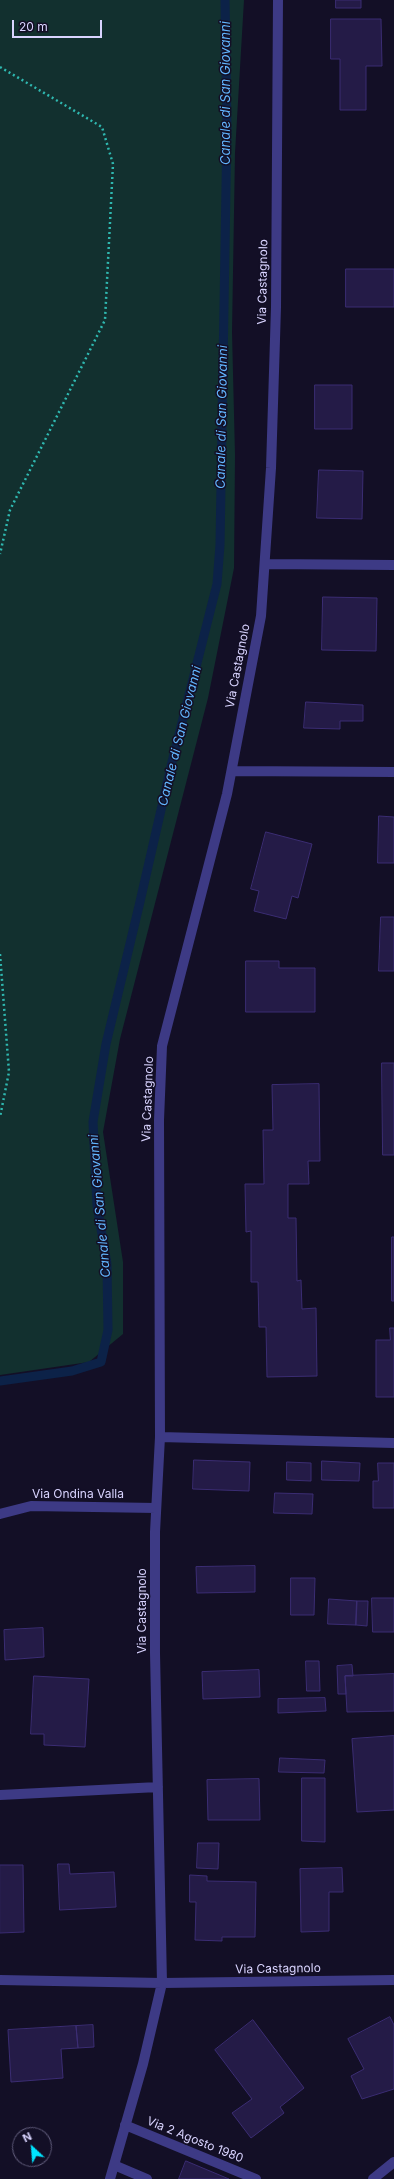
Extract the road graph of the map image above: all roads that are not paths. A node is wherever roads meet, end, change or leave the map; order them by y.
1 (278, 0) edge
2 (264, 564) junction
3 (394, 565) edge
4 (232, 772) junction
5 (394, 772) edge
6 (160, 1437) junction
7 (394, 1442) edge
8 (156, 1508) junction
9 (0, 1514) edge
10 (158, 1787) junction
11 (0, 1795) edge
12 (0, 1980) edge
13 (394, 1980) edge
14 (162, 1983) junction
15 (125, 2125) junction
16 (394, 2162) edge
17 (114, 2165) junction
18 (110, 2179) edge
19 (146, 2179) edge
20 (256, 2179) edge
21 (373, 2179) edge

1 - 2 street, Via Castagnolo
2 - 3 street
2 - 4 street, Via Castagnolo
4 - 5 street
4 - 6 street, Via Castagnolo
6 - 7 street
6 - 8 street, Via Castagnolo
8 - 9 street, Via Ondina Valla
8 - 10 street, Via Castagnolo
10 - 11 street
10 - 14 street, Via Castagnolo
12 - 14 street, Via Castagnolo
13 - 14 street, Via Castagnolo
14 - 15 street, Via Castagnolo
15 - 17 street, Via Castagnolo
15 - 20 street, Via 2 Agosto 1980
16 - 21 street
17 - 18 street, Via Castagnolo
17 - 19 street

